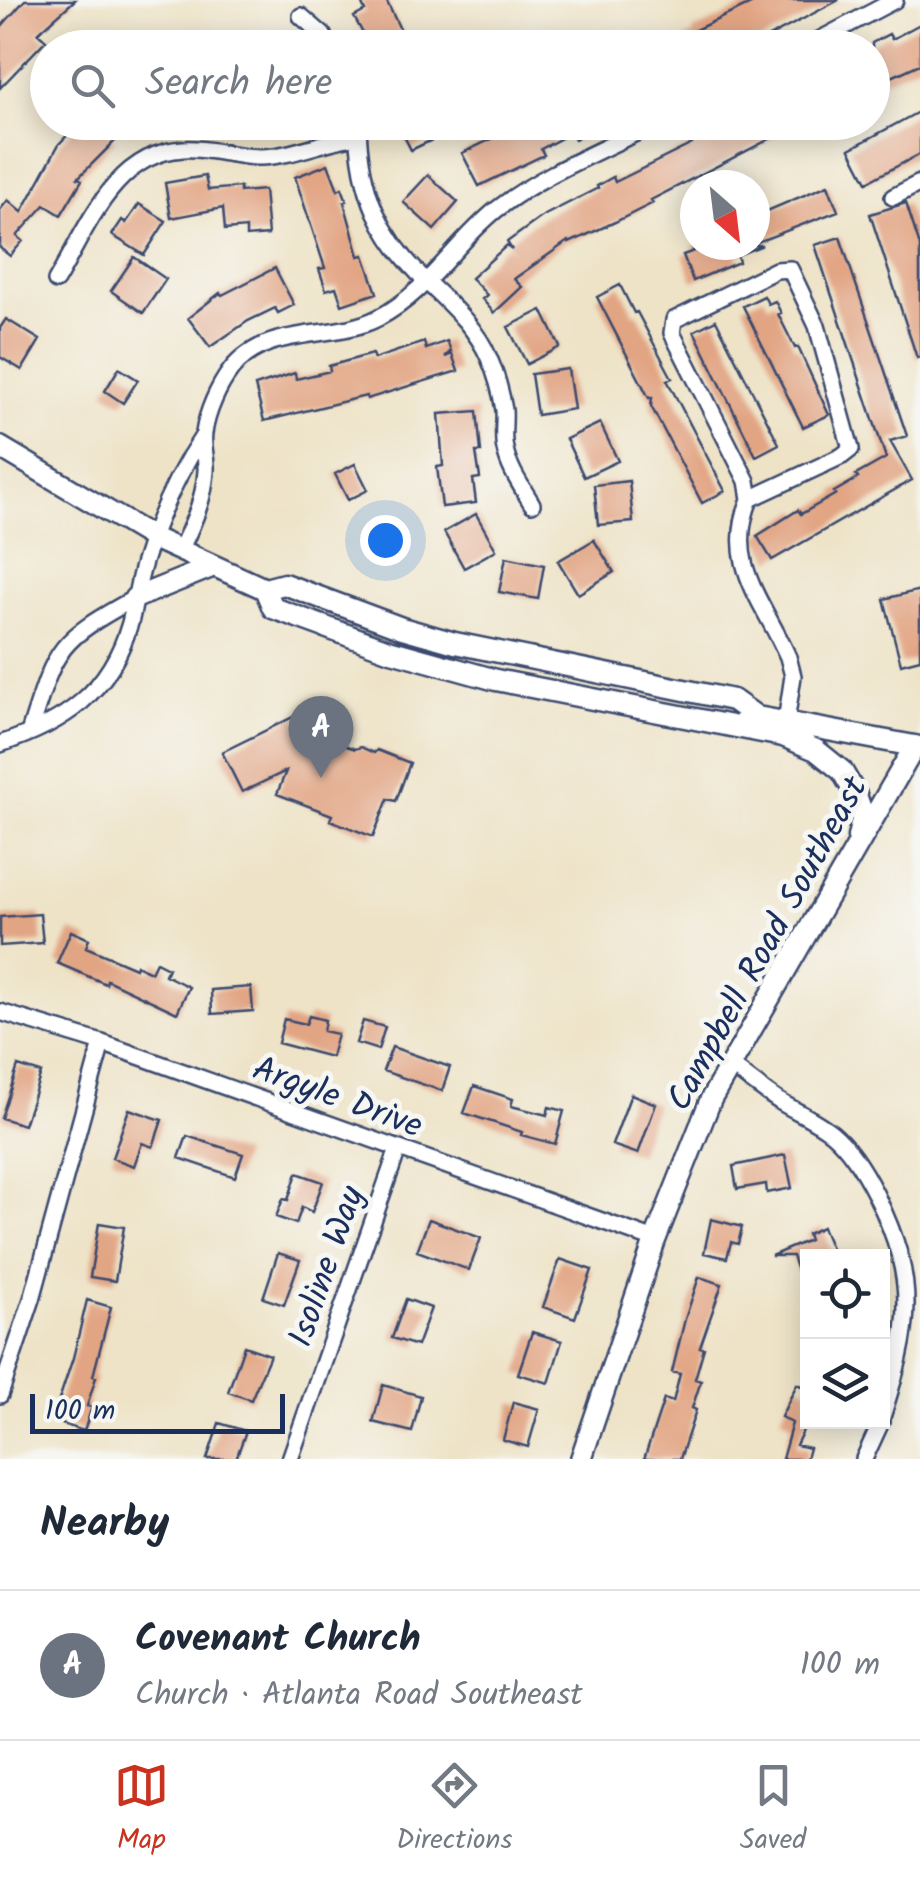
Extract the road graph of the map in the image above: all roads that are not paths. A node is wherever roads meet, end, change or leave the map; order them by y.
1 (895, 0) edge
2 (301, 16) dead end
3 (318, 30) edge
4 (838, 30) edge
5 (330, 140) edge
6 (359, 140) edge
7 (623, 140) edge
8 (920, 183) edge
9 (893, 197) dead end
10 (56, 282) dead end
11 (426, 282) junction
12 (203, 436) junction
13 (2, 445) edge
14 (750, 500) junction
15 (532, 504) dead end
16 (153, 538) junction
17 (180, 551) junction
18 (214, 566) junction
19 (265, 589) junction
20 (135, 598) junction
21 (756, 717) junction
22 (786, 722) junction
23 (724, 726) junction
24 (29, 733) junction
25 (0, 744) edge
26 (917, 746) edge
27 (856, 846) junction
28 (0, 1012) edge
29 (102, 1043) junction
30 (730, 1065) junction
31 (398, 1149) junction
32 (655, 1240) junction
33 (890, 1388) edge
34 (0, 1395) edge
35 (878, 1429) edge
36 (290, 1459) edge
37 (580, 1459) edge
38 (864, 1459) edge

1 - 4 street
2 - 3 street
5 - 10 street
6 - 11 street
7 - 11 street
8 - 9 street
11 - 12 street
11 - 15 street
12 - 16 street
12 - 17 street
13 - 16 main road
14 - 14 street
14 - 22 street
16 - 17 main road
16 - 20 street
17 - 18 main road
18 - 19 main road
18 - 20 main road
19 - 21 main road
19 - 23 main road
20 - 24 street
20 - 24 street
21 - 22 main road
21 - 23 main road
22 - 26 main road
23 - 27 main road
24 - 25 street
26 - 27 main road, Campbell Road Southeast
27 - 30 main road, Campbell Road Southeast
28 - 29 street, Argyle Drive
29 - 31 street, Argyle Drive
29 - 34 street
30 - 32 main road, Campbell Road Southeast
30 - 33 street
31 - 32 street, Argyle Drive
31 - 36 street, Isoline Way
32 - 37 main road, Campbell Road Southeast
35 - 38 street

